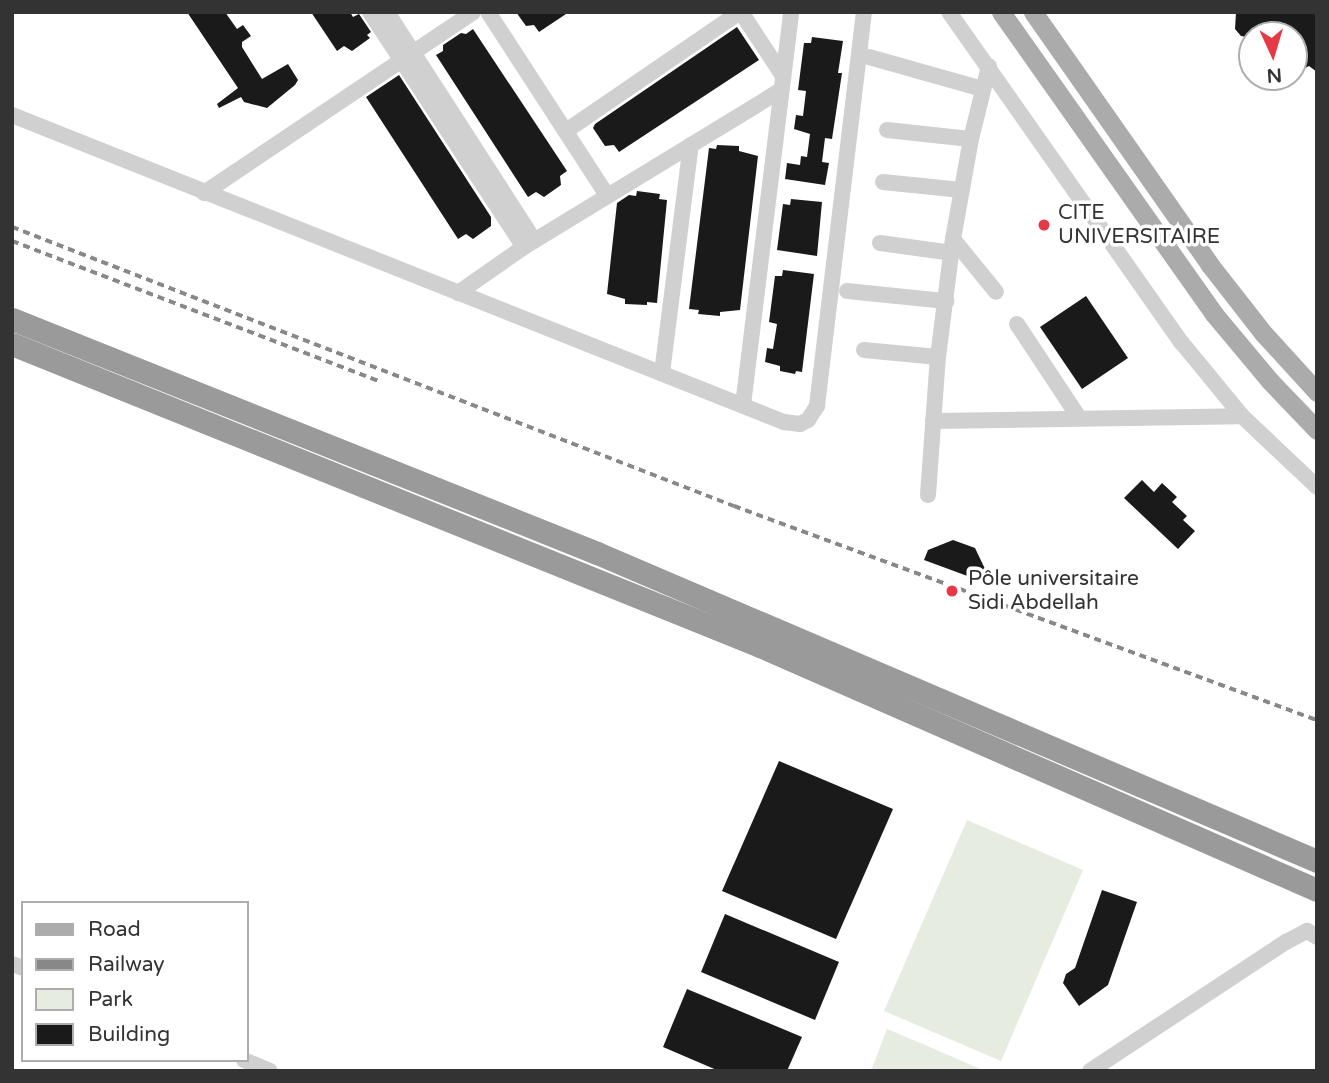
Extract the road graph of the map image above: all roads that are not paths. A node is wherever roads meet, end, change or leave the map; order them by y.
1 (370, 12) edge
2 (387, 12) edge
3 (473, 12) edge
4 (488, 12) edge
5 (741, 12) edge
6 (791, 12) edge
7 (864, 12) edge
8 (949, 12) edge
9 (1001, 12) edge
10 (1033, 12) edge
11 (407, 57) junction
12 (869, 57) dead end
13 (989, 66) junction
14 (782, 83) junction
15 (983, 89) junction
16 (12, 116) edge
17 (887, 130) dead end
18 (566, 131) junction
19 (971, 139) junction
20 (691, 145) junction
21 (883, 182) dead end
22 (962, 191) junction
23 (204, 193) junction
24 (607, 195) junction
25 (880, 243) dead end
26 (529, 244) junction
27 (953, 246) junction
28 (847, 291) dead end
29 (996, 292) dead end
30 (458, 293) junction
31 (946, 301) junction
32 (12, 319) edge
33 (1017, 324) dead end
34 (12, 344) edge
35 (864, 350) dead end
36 (938, 356) junction
37 (662, 373) junction
38 (1317, 392) edge
39 (744, 405) junction
40 (1078, 416) junction
41 (1242, 416) junction
42 (933, 421) junction
43 (1317, 430) edge
44 (1317, 487) edge
45 (928, 495) dead end
46 (1317, 862) edge
47 (1279, 873) junction
48 (1317, 890) edge
49 (1317, 897) edge
50 (1317, 937) edge
51 (248, 1062) edge
52 (270, 1071) edge
53 (1090, 1071) edge

1 - 11 street
2 - 11 street
3 - 11 street
4 - 18 street
5 - 14 street
5 - 18 street
6 - 14 street
7 - 39 street
8 - 13 street
9 - 43 main road
10 - 38 main road
11 - 23 street
11 - 26 street
12 - 15 street
13 - 15 street
13 - 41 street
14 - 20 street
14 - 39 street
15 - 19 street
16 - 23 street
17 - 19 street
18 - 24 street
19 - 22 street
20 - 24 street
20 - 37 street
21 - 22 street
22 - 27 street
23 - 30 street
24 - 26 street
25 - 27 street
26 - 30 street
27 - 29 street
27 - 31 street
28 - 31 street
30 - 37 street
31 - 36 street
32 - 46 highway
33 - 40 street
34 - 47 highway
35 - 36 street
36 - 42 street
37 - 39 street
40 - 41 street
40 - 42 street
41 - 44 street
42 - 45 street
47 - 48 highway
47 - 49 highway
50 - 53 street
51 - 52 street

